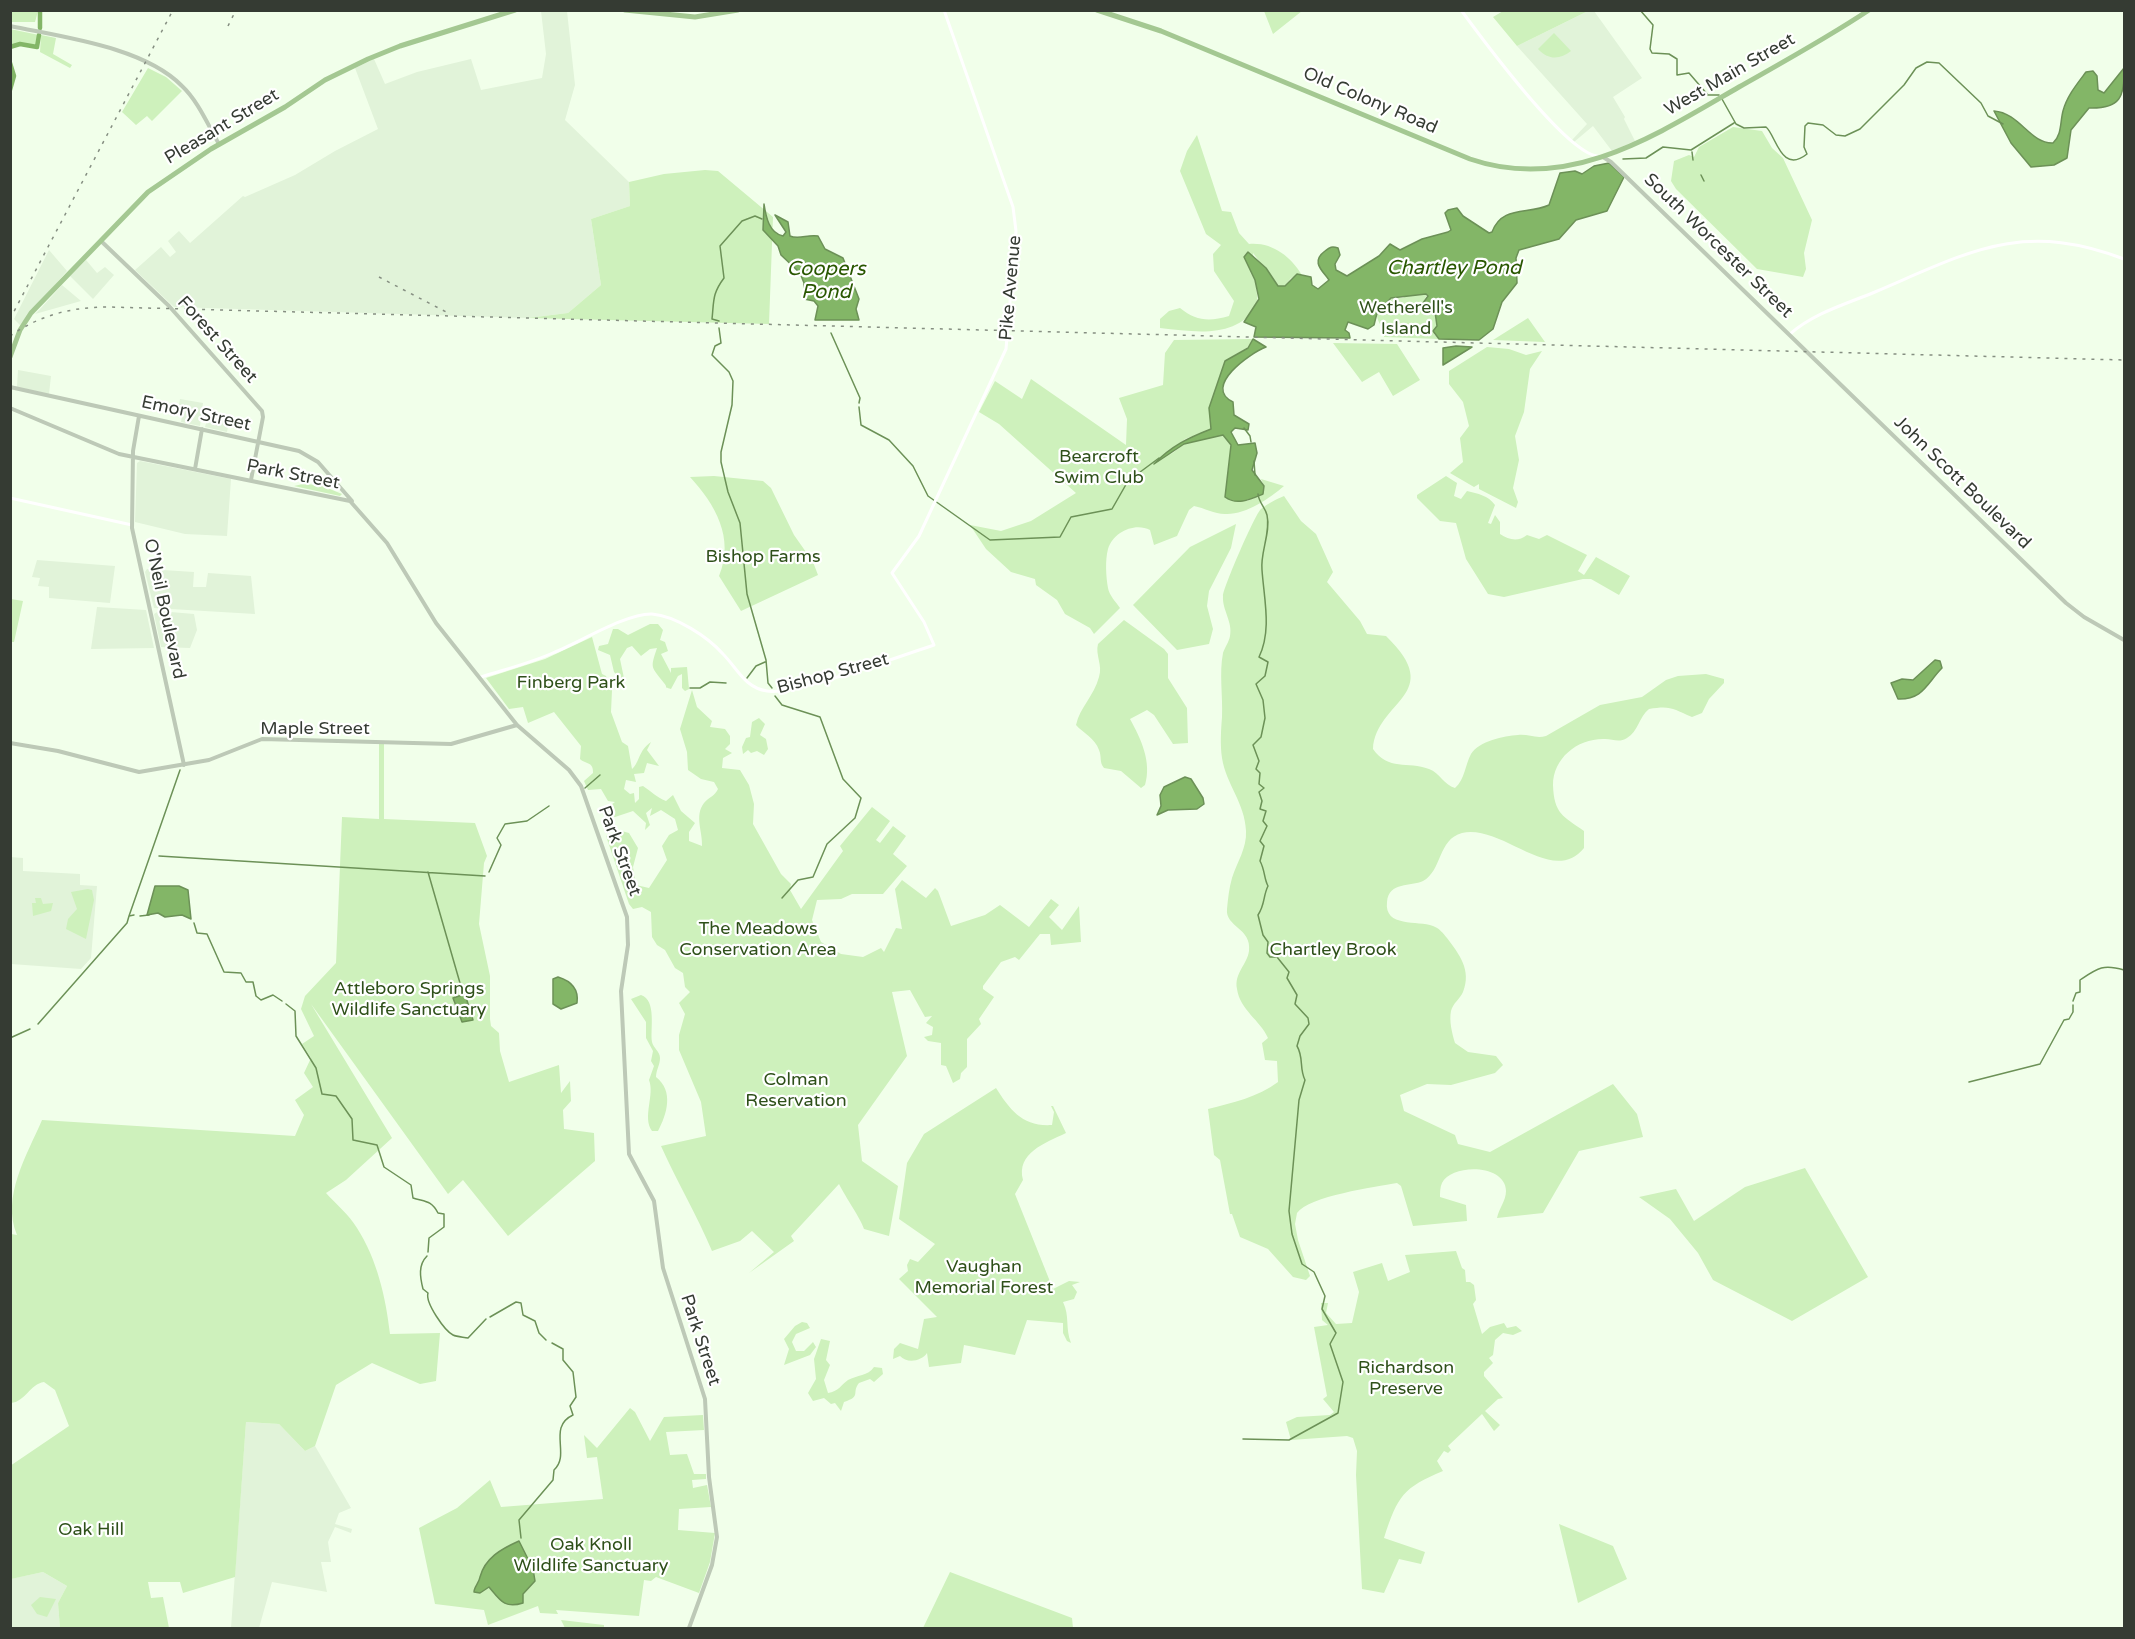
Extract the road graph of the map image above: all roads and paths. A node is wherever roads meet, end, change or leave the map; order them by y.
1 (514, 10) edge
2 (624, 10) edge
3 (738, 10) edge
4 (944, 10) edge
5 (1097, 10) edge
6 (1461, 10) edge
7 (1869, 10) edge
8 (10, 26) edge
9 (219, 144) junction
10 (1602, 157) junction
11 (100, 240) junction
12 (2124, 259) edge
13 (1790, 334) junction
14 (10, 357) edge
15 (10, 387) edge
16 (10, 408) edge
17 (139, 416) junction
18 (202, 429) junction
19 (258, 441) junction
20 (134, 457) junction
21 (195, 469) junction
22 (251, 480) junction
23 (344, 491) junction
24 (10, 498) edge
25 (341, 498) junction
26 (354, 504) junction
27 (132, 525) junction
28 (2124, 640) edge
29 (934, 645) joint
30 (481, 677) junction
31 (517, 725) junction
32 (10, 743) edge
33 (184, 765) junction
34 (689, 1629) edge

1 - 9 highway, Pleasant Street
2 - 3 highway
4 - 29 street, Pike Avenue
5 - 10 highway, Old Colony Road
6 - 10 street
7 - 10 highway, West Main Street
8 - 9 main road
9 - 11 highway, Pleasant Street
10 - 13 main road, South Worcester Street
11 - 14 highway, Pleasant Street
11 - 19 main road, Forest Street
12 - 13 street, South Worcester Street
13 - 28 main road, John Scott Boulevard
15 - 17 main road, Emory Street
16 - 20 main road, Park Street
17 - 18 main road, Emory Street
17 - 20 main road, O'Neil Boulevard
18 - 19 main road, Emory Street
18 - 21 main road
19 - 22 main road, Forest Street
19 - 23 main road, Emory Street
20 - 21 main road, Park Street
20 - 27 main road, O'Neil Boulevard
21 - 22 main road, Park Street
22 - 25 main road, Park Street
23 - 25 main road
23 - 26 main road, Emory Street
24 - 27 street
25 - 26 main road, Park Street
26 - 30 main road, Park Street
27 - 33 main road, O'Neil Boulevard
29 - 30 street, Bishop Street
30 - 31 main road, Park Street
31 - 33 main road, Maple Street
31 - 34 main road, Park Street
32 - 33 main road, Maple Street

